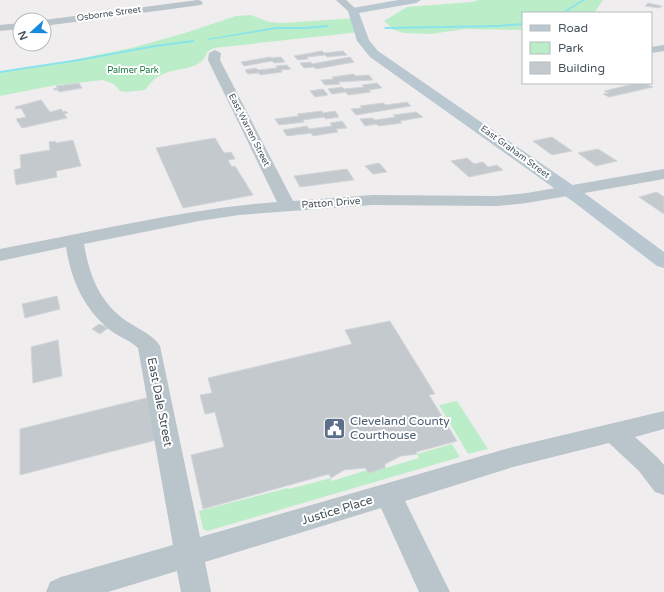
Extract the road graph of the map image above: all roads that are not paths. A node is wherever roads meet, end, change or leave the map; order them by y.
1 (341, 0) edge
2 (416, 0) edge
3 (182, 2) edge
4 (198, 3) dead end
5 (353, 11) junction
6 (52, 22) edge
7 (12, 27) edge
8 (0, 28) edge
9 (664, 48) edge
10 (652, 50) edge
11 (215, 53) dead end
12 (664, 174) edge
13 (570, 191) junction
14 (287, 206) junction
15 (74, 241) junction
16 (0, 255) edge
17 (664, 262) edge
18 (664, 420) edge
19 (614, 433) junction
20 (664, 484) edge
21 (388, 494) junction
22 (188, 554) junction
23 (61, 592) edge
24 (196, 592) edge
25 (435, 592) edge

1 - 5 street
2 - 5 street
3 - 4 street, Osborne Street
3 - 6 street, Osborne Street
5 - 13 street, East Graham Street
7 - 8 street
9 - 10 street
11 - 14 street, East Warren Street
12 - 13 street, Patton Drive
13 - 14 street, Patton Drive
13 - 17 street, East Graham Street
14 - 15 street, Patton Drive
15 - 16 street, Patton Drive
15 - 22 street, East Dale Street
18 - 19 street, Justice Place
19 - 20 street
19 - 21 street, Justice Place
21 - 22 street, Justice Place
21 - 25 street
22 - 23 street, Justice Place
22 - 24 street, East Dale Street

